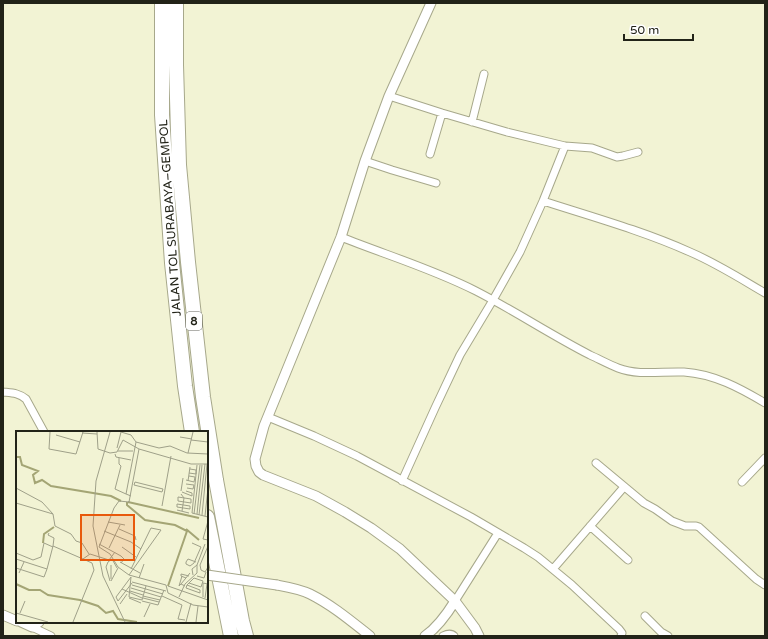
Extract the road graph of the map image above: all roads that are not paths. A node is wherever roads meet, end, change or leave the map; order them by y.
1 (162, 3) edge
2 (176, 3) edge
3 (430, 3) edge
4 (484, 74) dead end
5 (389, 96) junction
6 (442, 113) junction
7 (472, 122) junction
8 (566, 146) junction
9 (638, 152) dead end
10 (430, 154) dead end
11 (365, 162) junction
12 (436, 183) dead end
13 (543, 201) junction
14 (341, 237) junction
15 (765, 293) edge
16 (493, 300) junction
17 (3, 392) edge
18 (765, 404) edge
19 (268, 417) junction
20 (43, 431) edge
21 (192, 431) edge
22 (765, 458) edge
23 (596, 463) dead end
24 (402, 481) junction
25 (742, 482) dead end
26 (624, 487) junction
27 (208, 522) edge
28 (590, 526) junction
29 (498, 533) junction
30 (628, 560) dead end
31 (553, 569) junction
32 (208, 575) edge
33 (765, 585) edge
34 (455, 601) junction
35 (3, 615) edge
36 (645, 616) dead end
37 (16, 620) edge
38 (35, 624) edge
39 (663, 635) edge
40 (51, 636) edge
41 (231, 636) edge
42 (246, 636) edge
43 (370, 636) edge
44 (425, 636) edge
45 (443, 636) edge
46 (454, 636) edge
47 (479, 636) edge
48 (621, 636) edge

1 - 21 highway, JALAN TOL SURABAYA–GEMPOL / 8
2 - 42 highway, JALAN TOL SURABAYA–GEMPOL / 8
3 - 5 street
4 - 7 street
5 - 6 street
5 - 11 street
6 - 7 street
6 - 10 street
7 - 8 street
8 - 9 street
8 - 13 street
11 - 12 street
11 - 14 street
13 - 15 street
13 - 16 street
14 - 16 street
14 - 19 street
16 - 18 street
16 - 24 street
17 - 20 street
19 - 24 street
19 - 34 street
22 - 25 street
23 - 26 street
24 - 29 street
26 - 28 street
26 - 33 street
27 - 41 highway
28 - 30 street
28 - 31 street
29 - 31 street
29 - 34 street
31 - 48 street
32 - 43 street, bridge
34 - 44 street
34 - 47 street
35 - 37 street
36 - 39 street
38 - 40 street
45 - 46 street

